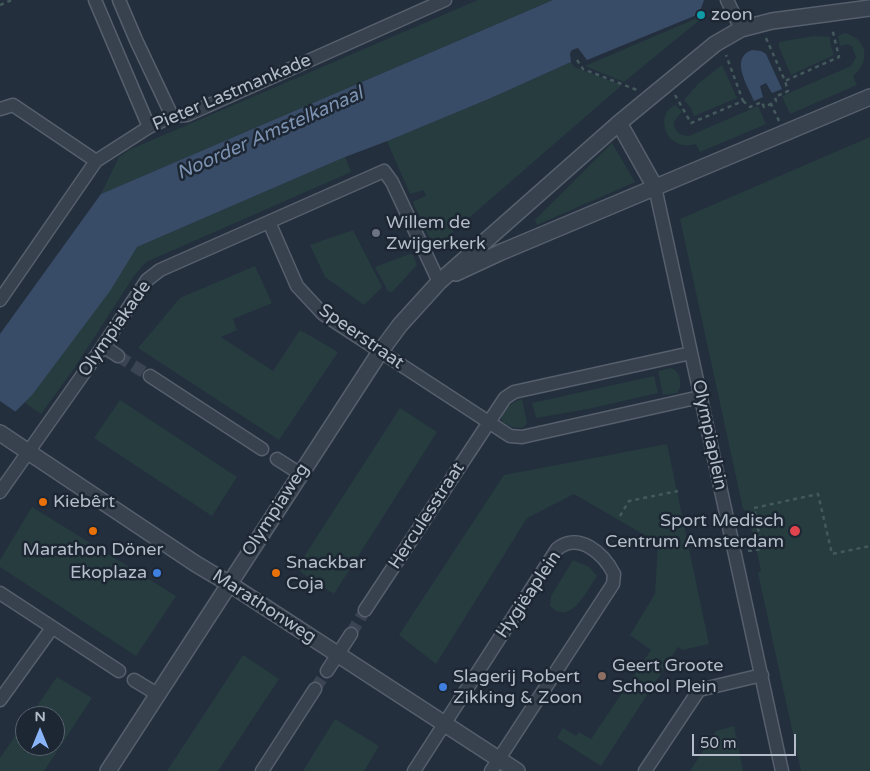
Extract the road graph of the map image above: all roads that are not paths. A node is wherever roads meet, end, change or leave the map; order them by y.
1 (95, 0) edge
2 (119, 0) edge
3 (445, 0) edge
4 (727, 0) edge
5 (870, 8) edge
6 (741, 29) junction
7 (870, 97) edge
8 (0, 109) edge
9 (172, 116) junction
10 (619, 123) junction
11 (149, 127) junction
12 (96, 161) junction
13 (655, 187) junction
14 (269, 222) junction
15 (438, 282) junction
16 (0, 300) edge
17 (104, 346) junction
18 (380, 352) junction
19 (691, 353) junction
20 (118, 356) tunnel mouth
21 (150, 376) tunnel mouth
22 (700, 397) junction
23 (488, 422) junction
24 (6, 437) edge
25 (262, 449) dead end
26 (28, 452) junction
27 (277, 459) dead end
28 (300, 474) junction
29 (0, 492) edge
30 (228, 583) junction
31 (0, 593) edge
32 (366, 610) tunnel mouth
33 (52, 628) junction
34 (350, 634) tunnel mouth
35 (337, 654) junction
36 (119, 671) dead end
37 (327, 671) tunnel mouth
38 (762, 675) junction
39 (134, 680) dead end
40 (315, 689) tunnel mouth
41 (157, 694) junction
42 (0, 700) edge
43 (445, 724) junction
44 (495, 765) edge
45 (108, 771) edge
46 (262, 771) edge
47 (414, 771) edge
48 (517, 771) edge
49 (646, 771) edge
50 (782, 771) edge

1 - 11 street
2 - 9 street
3 - 9 street, Pieter Lastmankade
4 - 6 street
5 - 6 street
6 - 10 street
7 - 13 street
8 - 12 street
9 - 11 street, Pieter Lastmankade
10 - 13 street, Olympiaplein
10 - 15 street
11 - 12 street, Pieter Lastmankade
12 - 16 street, Pieter Lastmankade
13 - 15 street
13 - 19 street, Olympiaplein
14 - 15 street, Olympiakade
14 - 17 street, Olympiakade
14 - 18 street, Speerstraat
15 - 18 street, Olympiaweg
17 - 20 street
17 - 26 street, Olympiakade
18 - 23 street, Speerstraat
18 - 28 street, Olympiaweg
19 - 22 street, Olympiaplein
19 - 23 street, Herculesstraat
21 - 25 street
22 - 23 street
22 - 38 street, Olympiaplein
23 - 32 street, Herculesstraat
24 - 26 street, Marathonweg
26 - 29 street, Olympiakade
26 - 30 street, Marathonweg
27 - 28 street
28 - 30 street, Olympiaweg
30 - 35 street, Marathonweg
30 - 41 street, Olympiaweg
31 - 33 street
33 - 36 street
33 - 42 street
34 - 35 street
35 - 37 street
35 - 43 street, Marathonweg
38 - 49 street
38 - 50 street, Olympiaplein
39 - 41 street
40 - 46 street
41 - 45 street, Olympiaweg
43 - 44 street, Marathonweg
43 - 44 street, Hygiëaplein
43 - 47 street, Hygiëaplein
44 - 48 street, Marathonweg

